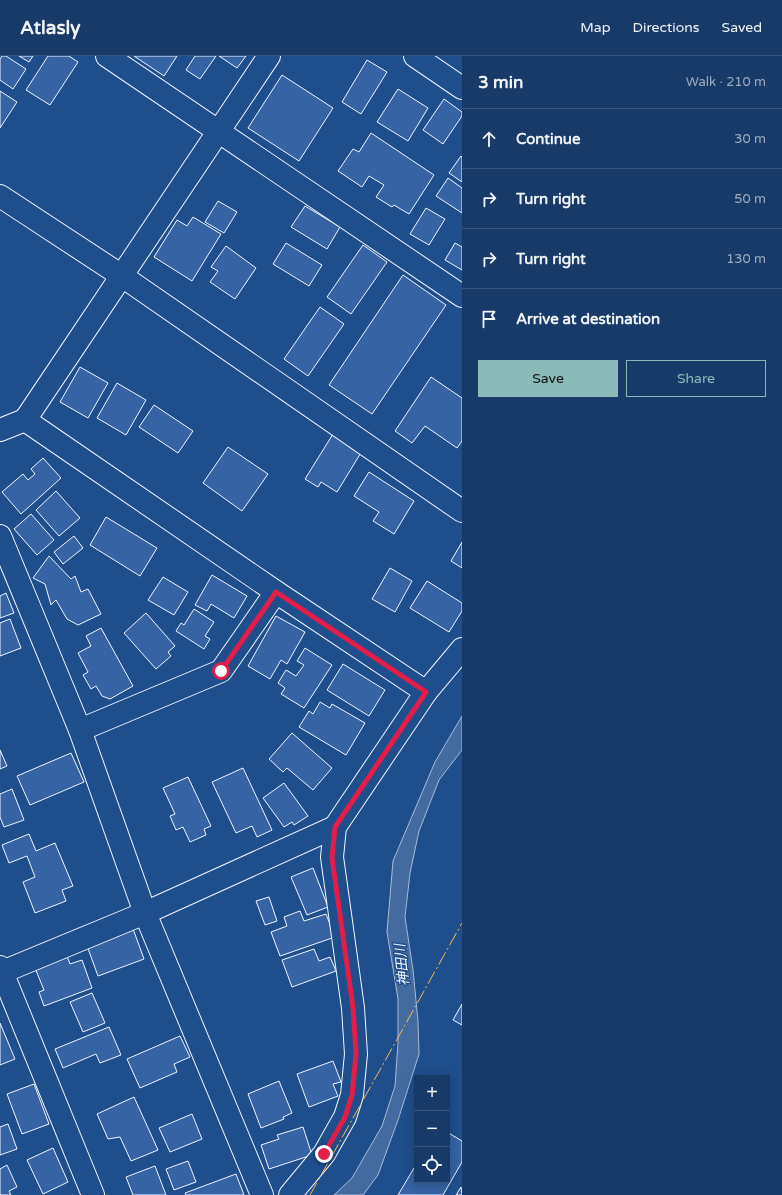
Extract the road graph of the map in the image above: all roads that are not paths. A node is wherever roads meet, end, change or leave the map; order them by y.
1 (107, 56) edge
2 (269, 56) edge
3 (415, 56) edge
4 (462, 88) edge
5 (218, 131) junction
6 (0, 196) edge
7 (122, 276) junction
8 (462, 296) edge
9 (25, 420) junction
10 (0, 430) edge
11 (462, 511) edge
12 (0, 536) edge
13 (276, 592) junction
14 (462, 649) edge
15 (426, 692) junction
16 (80, 730) junction
17 (335, 827) junction
18 (145, 912) junction
19 (1, 970) edge
20 (93, 1195) edge
21 (262, 1195) edge
22 (290, 1195) edge

1 - 5 street
2 - 5 street
3 - 4 street
5 - 7 street
5 - 8 street
6 - 7 street
7 - 9 street
7 - 11 street
9 - 10 street
9 - 13 street
12 - 16 street
13 - 15 street
13 - 16 street
14 - 15 street
15 - 17 street
16 - 18 street
17 - 18 street
17 - 22 street
18 - 19 street
18 - 21 street
19 - 20 street

